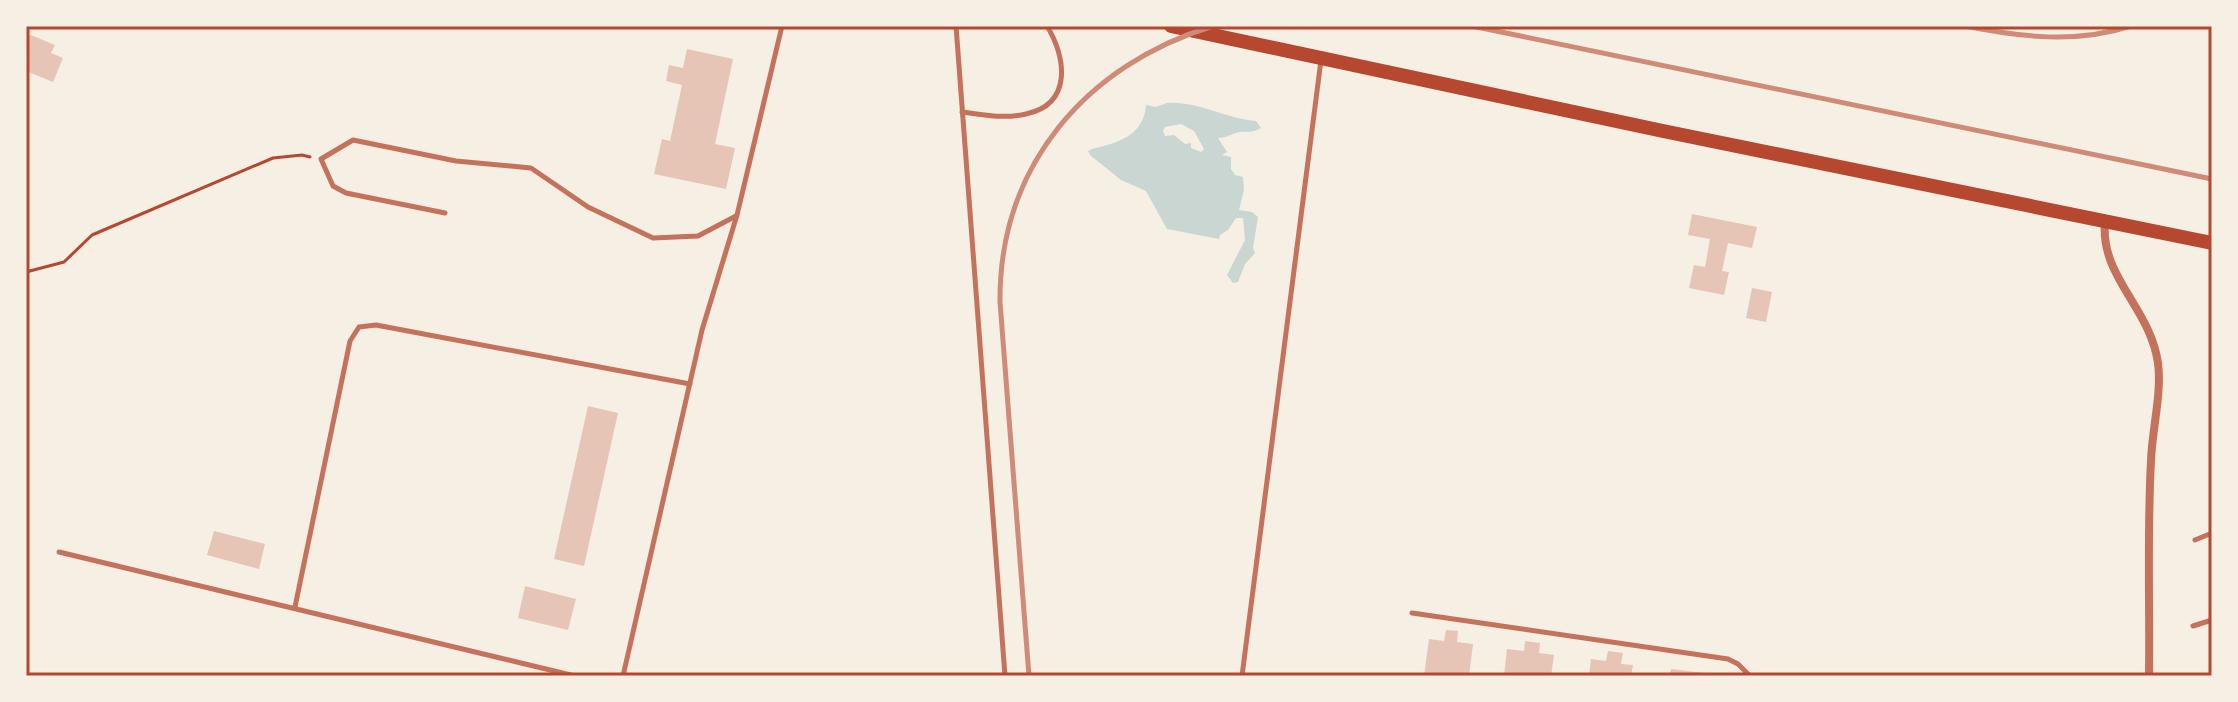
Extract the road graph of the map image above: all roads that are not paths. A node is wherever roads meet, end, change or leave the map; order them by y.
1 (782, 26) edge
2 (956, 26) edge
3 (1047, 26) edge
4 (1171, 26) edge
5 (1321, 59) junction
6 (962, 112) junction
7 (445, 213) dead end
8 (737, 215) junction
9 (2105, 222) junction
10 (2212, 243) edge
11 (690, 384) junction
12 (2212, 533) edge
13 (2195, 540) dead end
14 (59, 552) dead end
15 (295, 607) junction
16 (1412, 613) dead end
17 (2212, 620) edge
18 (2193, 626) dead end
19 (575, 676) edge
20 (623, 676) edge
21 (1005, 676) edge
22 (1242, 676) edge
23 (1750, 676) edge
24 (2149, 676) edge

1 - 8 lane
2 - 6 lane
3 - 6 lane
4 - 5 main road
5 - 9 main road
5 - 22 lane
6 - 21 lane
7 - 8 lane
8 - 11 lane
9 - 10 main road
9 - 24 street
11 - 15 lane
11 - 20 lane
12 - 13 lane
14 - 15 lane
15 - 19 lane
16 - 23 lane
17 - 18 lane

